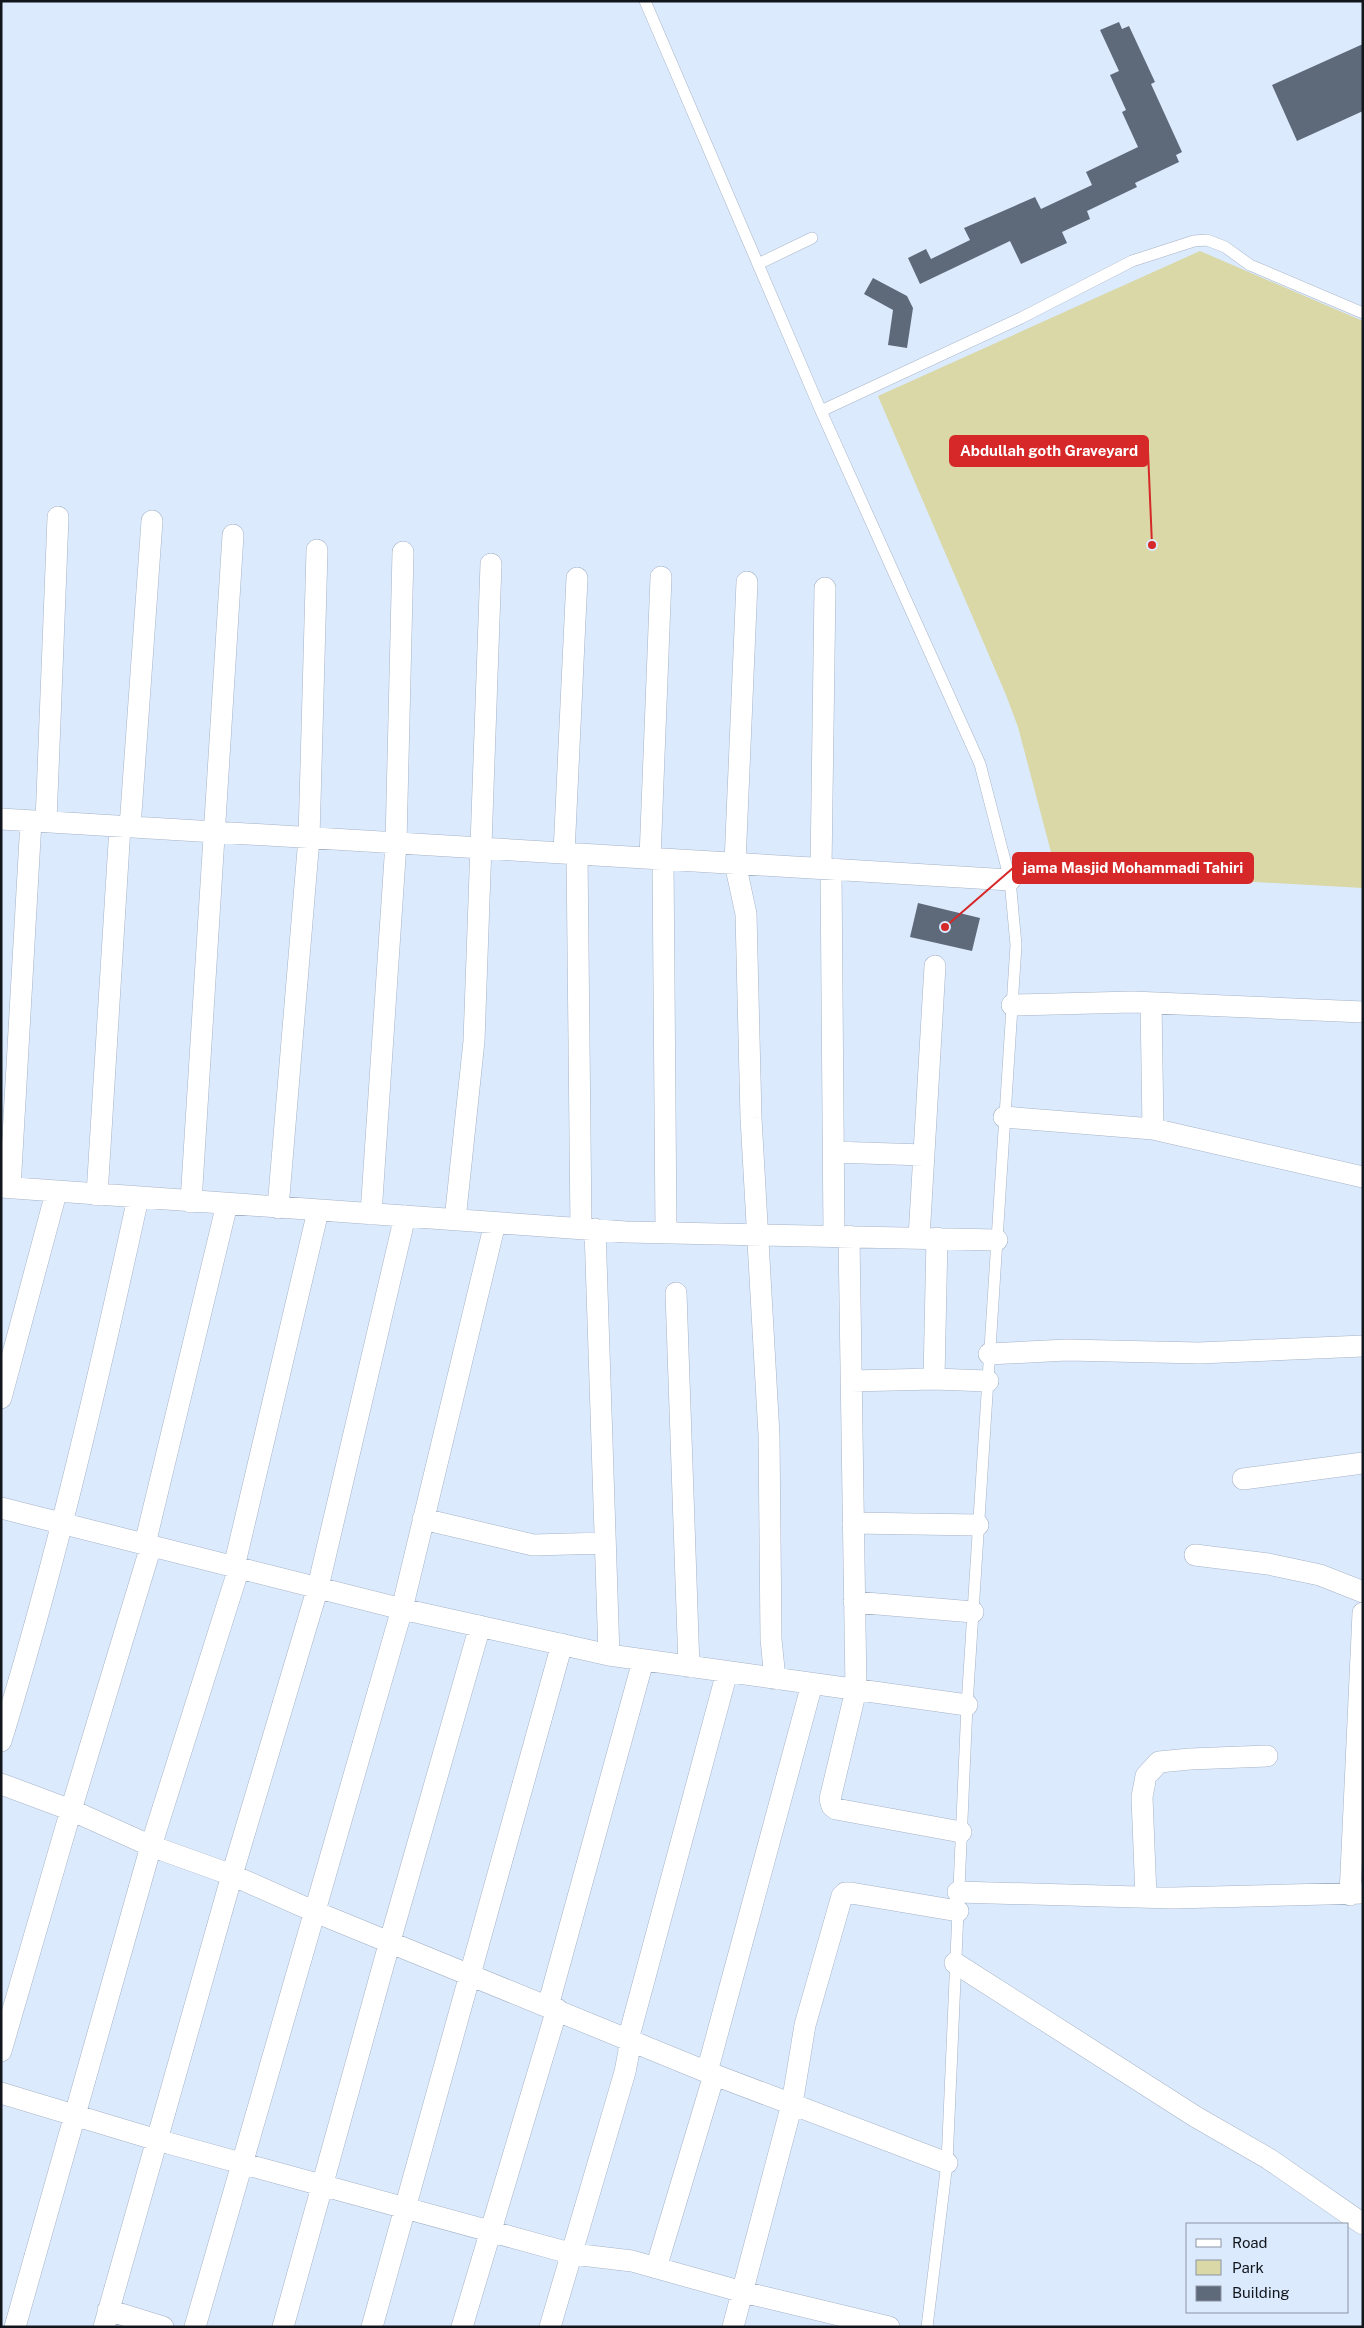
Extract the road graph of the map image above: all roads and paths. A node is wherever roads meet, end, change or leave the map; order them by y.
1 (645, 1) edge
2 (812, 238) dead end
3 (758, 264) junction
4 (1363, 313) edge
5 (821, 411) junction
6 (58, 517) dead end
7 (152, 521) dead end
8 (233, 535) dead end
9 (317, 550) dead end
10 (404, 552) dead end
11 (491, 564) dead end
12 (661, 577) dead end
13 (577, 578) dead end
14 (747, 582) dead end
15 (825, 588) dead end
16 (1, 819) edge
17 (39, 822) junction
18 (125, 827) junction
19 (215, 832) junction
20 (310, 838) junction
21 (396, 843) junction
22 (481, 848) junction
23 (570, 853) junction
24 (657, 859) junction
25 (735, 863) junction
26 (826, 869) junction
27 (1010, 880) junction
28 (935, 966) dead end
29 (1151, 1003) junction
30 (1012, 1005) junction
31 (1363, 1012) edge
32 (1004, 1117) junction
33 (1153, 1129) junction
34 (834, 1152) junction
35 (924, 1155) junction
36 (1363, 1177) edge
37 (5, 1188) edge
38 (56, 1193) junction
39 (97, 1195) junction
40 (138, 1198) junction
41 (191, 1202) junction
42 (228, 1204) junction
43 (278, 1208) junction
44 (318, 1211) junction
45 (371, 1214) junction
46 (405, 1216) junction
47 (455, 1220) junction
48 (495, 1222) junction
49 (588, 1229) junction
50 (666, 1232) junction
51 (759, 1234) junction
52 (842, 1236) junction
53 (928, 1238) junction
54 (997, 1240) junction
55 (676, 1293) dead end
56 (1363, 1346) edge
57 (989, 1354) junction
58 (934, 1379) junction
59 (851, 1381) junction
60 (988, 1381) junction
61 (1, 1398) edge
62 (1363, 1463) edge
63 (1243, 1480) dead end
64 (1, 1508) edge
65 (423, 1519) junction
66 (853, 1523) junction
67 (62, 1524) junction
68 (978, 1525) junction
69 (605, 1543) junction
70 (148, 1545) junction
71 (1195, 1555) dead end
72 (237, 1567) junction
73 (318, 1587) junction
74 (1363, 1592) edge
75 (854, 1602) junction
76 (402, 1608) junction
77 (973, 1612) junction
78 (1363, 1612) edge
79 (480, 1626) junction
80 (562, 1644) junction
81 (609, 1655) junction
82 (643, 1661) junction
83 (689, 1667) junction
84 (728, 1672) junction
85 (775, 1679) junction
86 (812, 1684) junction
87 (856, 1690) junction
88 (967, 1705) junction
89 (1, 1741) edge
90 (1267, 1756) dead end
91 (1, 1784) edge
92 (71, 1810) junction
93 (961, 1832) junction
94 (150, 1846) junction
95 (232, 1875) junction
96 (1356, 1894) edge
97 (1146, 1897) junction
98 (958, 1902) junction
99 (313, 1910) junction
100 (390, 1940) junction
101 (955, 1963) junction
102 (471, 1974) junction
103 (552, 2008) junction
104 (628, 2040) junction
105 (1, 2050) edge
106 (711, 2074) junction
107 (1, 2093) edge
108 (792, 2104) junction
109 (73, 2116) junction
110 (157, 2140) junction
111 (240, 2163) junction
112 (947, 2163) junction
113 (323, 2186) junction
114 (406, 2208) junction
115 (1363, 2224) edge
116 (490, 2231) junction
117 (573, 2254) junction
118 (656, 2268) junction
119 (742, 2292) junction
120 (106, 2318) edge
121 (14, 2327) edge
122 (163, 2327) edge
123 (195, 2327) edge
124 (283, 2327) edge
125 (372, 2327) edge
126 (462, 2327) edge
127 (550, 2327) edge
128 (733, 2327) edge
129 (889, 2327) edge
130 (927, 2327) edge

1 - 3 lane
2 - 3 lane
3 - 5 lane
4 - 5 lane
5 - 27 lane
6 - 17 street
7 - 18 street
8 - 19 street
9 - 20 street
10 - 21 street
11 - 22 street
12 - 24 street
13 - 23 street
14 - 25 street
15 - 26 street
16 - 17 street
17 - 18 street
17 - 37 street
18 - 19 street
18 - 39 street
19 - 20 street
19 - 41 street
20 - 21 street
20 - 43 street
21 - 22 street
21 - 45 street
22 - 23 street
22 - 47 street
23 - 24 street
23 - 49 street
24 - 25 street
24 - 50 street
25 - 26 street
25 - 51 street
26 - 27 street
26 - 34 street
27 - 30 lane
28 - 35 street
29 - 30 street
29 - 31 street
29 - 33 street
30 - 32 lane
32 - 33 street
32 - 54 lane
33 - 36 street
34 - 35 street
34 - 52 street
35 - 53 street
37 - 38 street
38 - 39 street
38 - 61 street
39 - 40 street
40 - 41 street
40 - 67 street
41 - 42 street
42 - 43 street
42 - 70 street
43 - 44 street
44 - 45 street
44 - 72 street
45 - 46 street
46 - 47 street
46 - 73 street
47 - 48 street
48 - 49 street
48 - 65 street
49 - 50 street
49 - 69 street
50 - 51 street
51 - 52 street
51 - 85 street
52 - 53 street
52 - 59 street
53 - 54 street
53 - 58 street
54 - 57 lane
55 - 83 street
56 - 57 street
57 - 60 lane
58 - 59 street
58 - 60 street
59 - 66 street
60 - 68 lane
62 - 63 street
64 - 67 street
65 - 69 street
65 - 76 street
66 - 68 street
66 - 75 street
67 - 70 street
67 - 89 street
68 - 77 lane
69 - 81 street
70 - 72 street
70 - 92 street
71 - 74 street
72 - 73 street
72 - 94 street
73 - 76 street
73 - 95 street
75 - 77 street
75 - 87 street
76 - 79 street
76 - 99 street
77 - 88 lane
78 - 96 street
79 - 80 street
79 - 100 street
80 - 81 street
80 - 102 street
81 - 82 street
82 - 83 street
82 - 103 street
83 - 84 street
84 - 85 street
84 - 104 street
85 - 86 street
86 - 87 street
86 - 106 street
87 - 88 street
87 - 93 street
88 - 93 lane
90 - 97 street
91 - 92 street
92 - 94 street
92 - 105 street
93 - 98 lane
94 - 95 street
94 - 109 street
95 - 99 street
95 - 110 street
96 - 97 street
97 - 98 street
98 - 101 lane
98 - 108 street
99 - 100 street
99 - 111 street
100 - 102 street
100 - 113 street
101 - 112 lane
101 - 115 street
102 - 103 street
102 - 114 street
103 - 104 street
103 - 116 street
104 - 106 street
104 - 117 street
106 - 108 street
106 - 118 street
107 - 109 street
108 - 112 street
108 - 119 street
109 - 110 street
109 - 121 street
110 - 111 street
110 - 120 street
111 - 113 street
111 - 123 street
112 - 130 lane
113 - 114 street
113 - 124 street
114 - 116 street
114 - 125 street
116 - 117 street
116 - 126 street
117 - 118 street
117 - 127 street
118 - 119 street
119 - 128 street
119 - 129 street
120 - 122 street

